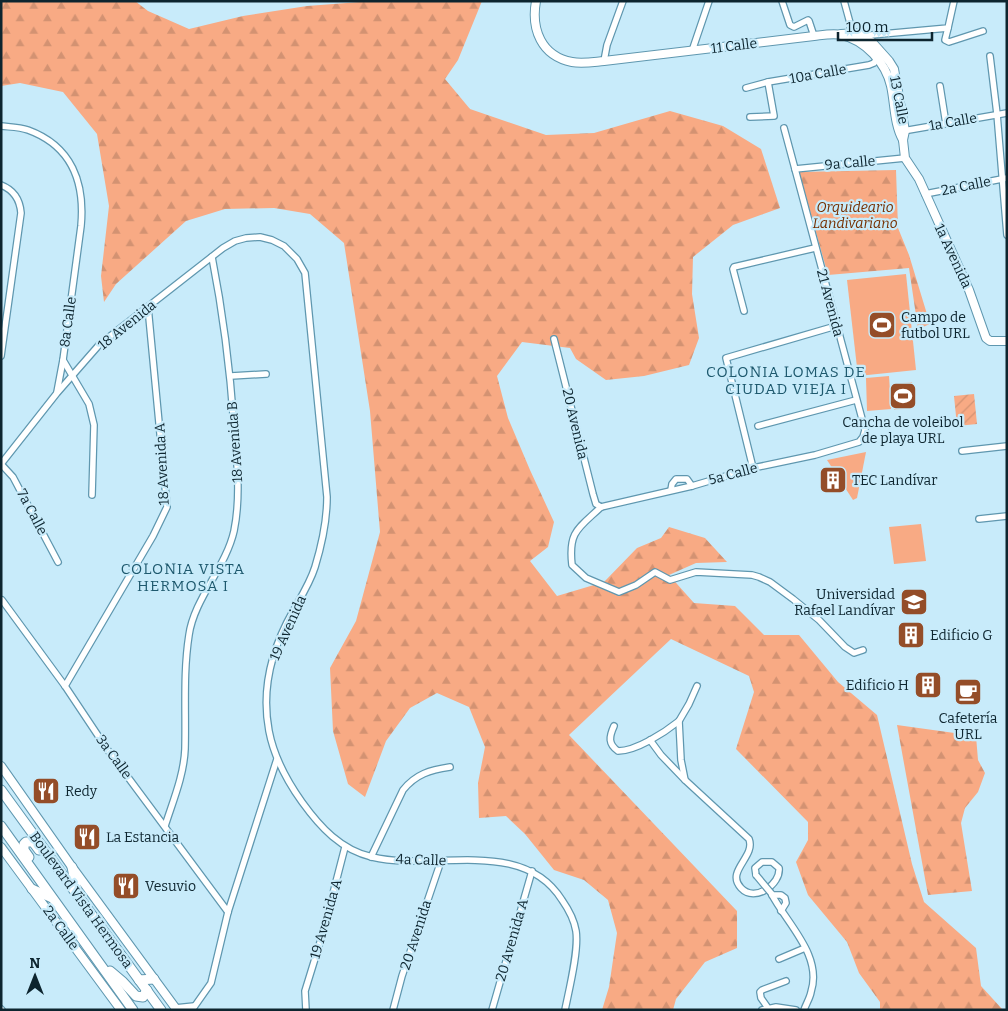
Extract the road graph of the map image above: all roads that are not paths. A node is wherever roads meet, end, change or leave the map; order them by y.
1 (536, 1) edge
2 (623, 1) edge
3 (708, 1) edge
4 (782, 1) edge
5 (844, 1) edge
6 (954, 1) edge
7 (948, 28) junction
8 (983, 31) dead end
9 (850, 35) junction
10 (814, 36) junction
11 (862, 36) junction
12 (879, 48) junction
13 (692, 51) junction
14 (990, 56) dead end
15 (877, 59) junction
16 (604, 61) junction
17 (768, 82) junction
18 (940, 86) dead end
19 (746, 88) dead end
20 (1007, 113) edge
21 (997, 114) junction
22 (750, 117) dead end
23 (946, 124) junction
24 (1, 126) edge
25 (784, 128) dead end
26 (902, 132) junction
27 (904, 158) junction
28 (795, 169) junction
29 (1005, 179) edge
30 (1, 185) edge
31 (924, 194) junction
32 (1007, 234) edge
33 (284, 246) joint
34 (815, 248) junction
35 (212, 257) junction
36 (148, 307) junction
37 (744, 311) dead end
38 (836, 326) junction
39 (554, 339) dead end
40 (1007, 341) edge
41 (1, 356) edge
42 (63, 360) junction
43 (266, 374) dead end
44 (72, 375) junction
45 (230, 376) junction
46 (57, 393) junction
47 (856, 400) junction
48 (758, 426) dead end
49 (864, 437) joint
50 (1007, 446) edge
51 (962, 450) dead end
52 (2, 462) edge
53 (753, 468) junction
54 (692, 486) junction
55 (672, 490) junction
56 (92, 495) dead end
57 (601, 507) junction
58 (1007, 516) edge
59 (979, 520) dead end
60 (58, 562) dead end
61 (2, 600) edge
62 (863, 650) dead end
63 (66, 686) junction
64 (697, 686) dead end
65 (679, 721) junction
66 (614, 726) dead end
67 (650, 740) junction
68 (277, 759) junction
69 (1, 766) edge
70 (450, 767) dead end
71 (685, 780) junction
72 (1, 790) edge
73 (1, 826) edge
74 (165, 826) junction
75 (1, 847) edge
76 (345, 847) junction
77 (371, 857) junction
78 (441, 861) junction
79 (72, 867) junction
80 (33, 870) junction
81 (532, 871) junction
82 (62, 874) junction
83 (32, 888) junction
84 (78, 893) junction
85 (772, 894) junction
86 (56, 901) junction
87 (781, 911) junction
88 (228, 912) junction
89 (805, 948) junction
90 (779, 960) dead end
91 (104, 967) junction
92 (140, 980) junction
93 (154, 980) junction
94 (786, 981) dead end
95 (147, 990) junction
96 (131, 1008) edge
97 (193, 1008) edge
98 (176, 1009) edge
99 (765, 1009) edge
100 (121, 1010) edge
101 (161, 1010) edge
102 (306, 1010) edge
103 (393, 1010) edge
104 (492, 1010) edge
105 (565, 1010) edge
106 (796, 1010) edge
107 (804, 1010) edge

1 - 16 street, 11 Calle
2 - 16 street
3 - 13 street
4 - 10 street
5 - 9 street
6 - 7 street
7 - 8 street
7 - 11 street
9 - 10 street, 11 Calle
9 - 11 street, 13 Calle
9 - 15 street, 13 Calle
10 - 13 street, 11 Calle
11 - 12 street, 13 Calle
12 - 15 street
12 - 26 street, 13 Calle
13 - 16 street, 11 Calle
14 - 21 street
15 - 17 street, 10a Calle
15 - 26 street, 13 Calle
17 - 19 street, 10a Calle
17 - 22 street
18 - 23 street
20 - 21 street, 1a Calle
21 - 23 street, 1a Calle
21 - 29 street
23 - 26 street, 1a Calle
24 - 42 street, 8a Calle
25 - 28 street, 21 Avenida
26 - 27 street, 13 Calle
27 - 28 street, 9a Calle
27 - 31 street, 1a Avenida
28 - 34 street, 21 Avenida
29 - 31 street, 2a Calle
29 - 32 street
30 - 41 street
31 - 40 street, 1a Avenida
33 - 35 street, 18 Avenida
33 - 68 street, 19 Avenida
34 - 37 street
34 - 38 street, 21 Avenida
35 - 36 street, 18 Avenida
35 - 45 street, 18 Avenida B
36 - 44 street, 18 Avenida
36 - 63 street, 18 Avenida A
38 - 47 street, 21 Avenida
38 - 53 street
39 - 57 street, 20 Avenida
42 - 44 street, 8a Calle
42 - 46 street
43 - 45 street
44 - 46 street, 18 Avenida
44 - 56 street, 8a Calle
45 - 74 street, 18 Avenida B
46 - 52 street, 18 Avenida
47 - 48 street
47 - 49 street, 21 Avenida
49 - 53 street, 5a Calle
50 - 51 street
52 - 60 street, 7a Calle
53 - 54 street, 5a Calle
54 - 55 street, 5a Calle
54 - 55 street
55 - 57 street, 5a Calle
57 - 62 street
58 - 59 street
61 - 63 street, 3a Calle
63 - 74 street, 3a Calle
64 - 65 street
65 - 67 street
65 - 71 street
66 - 67 street
67 - 71 street
68 - 76 street, 4a Calle
68 - 88 street
69 - 79 street
70 - 77 street
71 - 85 street, bridge
72 - 82 main road, Boulevard Vista Hermosa
73 - 80 main road, Boulevard Vista Hermosa
74 - 88 street, 3a Calle
75 - 83 street, 2a Calle
76 - 77 street, 4a Calle
76 - 102 street, 19 Avenida A
77 - 78 street, 4a Calle
78 - 81 street, 4a Calle
78 - 103 street, 20 Avenida
79 - 84 main road
79 - 93 street
80 - 82 main road
80 - 86 main road, Boulevard Vista Hermosa
81 - 104 street, 20 Avenida A
81 - 105 street, 4a Calle
82 - 84 main road, Boulevard Vista Hermosa
83 - 86 main road
83 - 100 street, 2a Calle
84 - 92 main road, Boulevard Vista Hermosa
85 - 87 street
85 - 87 street
86 - 91 main road, Boulevard Vista Hermosa
87 - 89 street
88 - 97 street
89 - 90 street
89 - 107 street
91 - 95 main road
91 - 96 main road, Boulevard Vista Hermosa
92 - 93 main road
92 - 95 main road, Boulevard Vista Hermosa
93 - 98 street
94 - 99 street
95 - 101 main road, Boulevard Vista Hermosa
97 - 98 street
99 - 106 street

